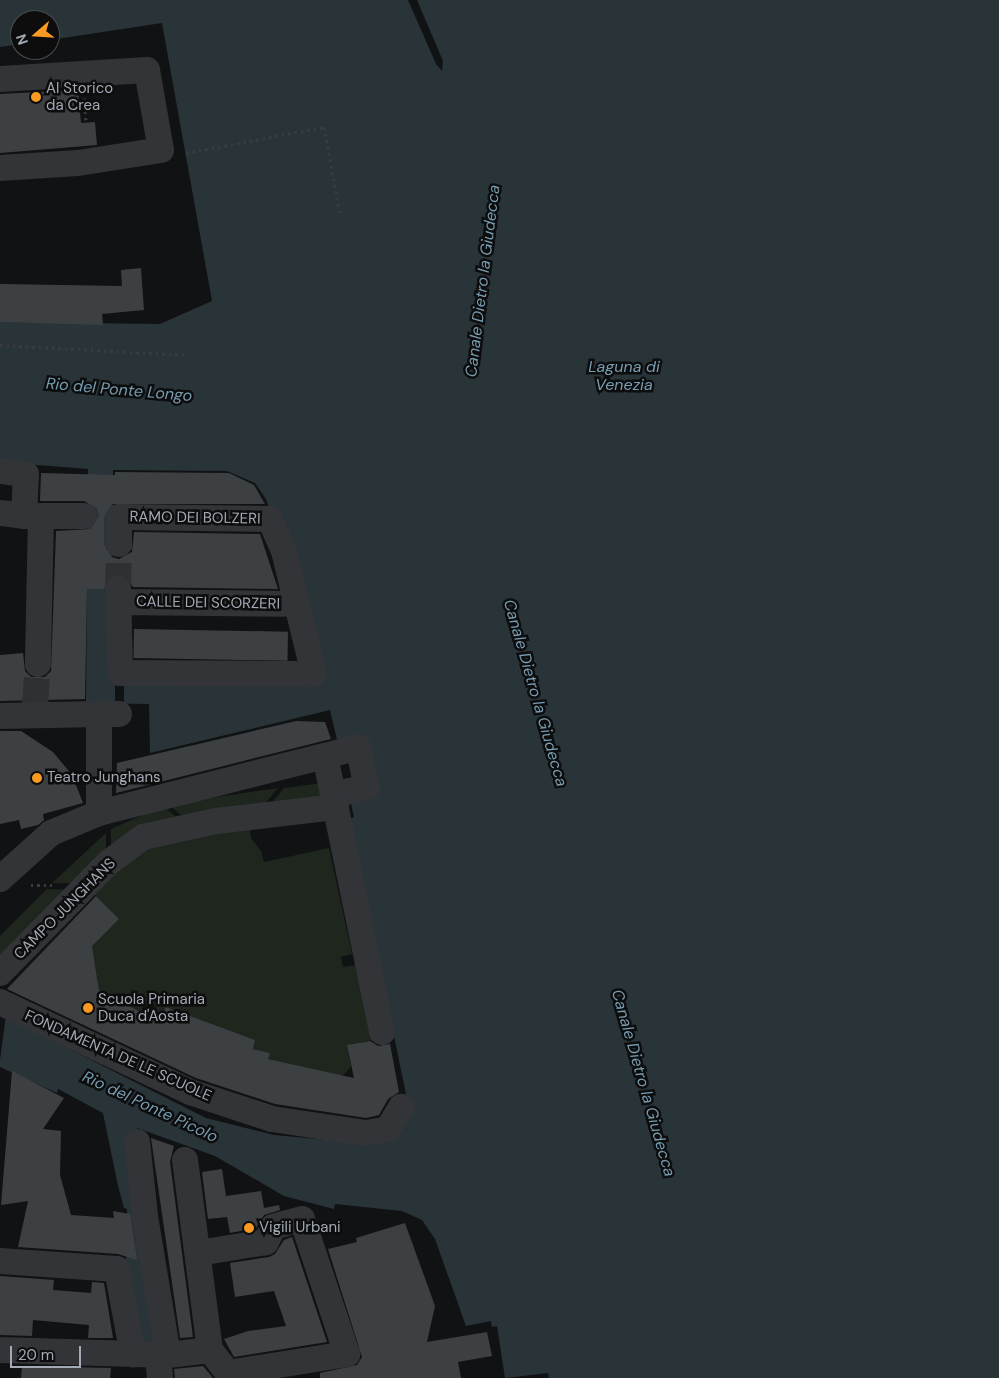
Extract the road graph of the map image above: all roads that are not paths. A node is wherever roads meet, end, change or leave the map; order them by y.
1 (0, 79) edge
2 (0, 168) edge
3 (0, 471) edge
4 (22, 515) edge
5 (84, 516) dead end
6 (119, 544) tunnel mouth
7 (297, 604) junction
8 (35, 652) tunnel mouth
9 (0, 716) edge
10 (325, 756) junction
11 (335, 801) junction
12 (100, 813) junction
13 (0, 879) edge
14 (0, 973) edge
15 (0, 1002) edge
16 (382, 1032) dead end
17 (401, 1107) dead end
18 (137, 1142) dead end
19 (185, 1160) dead end
20 (199, 1253) junction
21 (0, 1261) edge
22 (0, 1350) edge
23 (217, 1358) junction
24 (155, 1361) edge

1 - 2 street
3 - 4 street
4 - 5 street
4 - 8 street
6 - 7 street, RAMO DEI BOLZERI
7 - 7 street, CALLE DEI SCORZERI
9 - 12 street
10 - 11 street
10 - 11 street, CAMPO JUNGHANS
10 - 12 street
11 - 14 street, CAMPO JUNGHANS
11 - 16 street
12 - 13 street
15 - 17 street, FONDAMENTA DE LE SCUOLE
18 - 24 street
19 - 20 street
20 - 23 street
20 - 23 street
21 - 24 street
22 - 24 street
23 - 24 street

